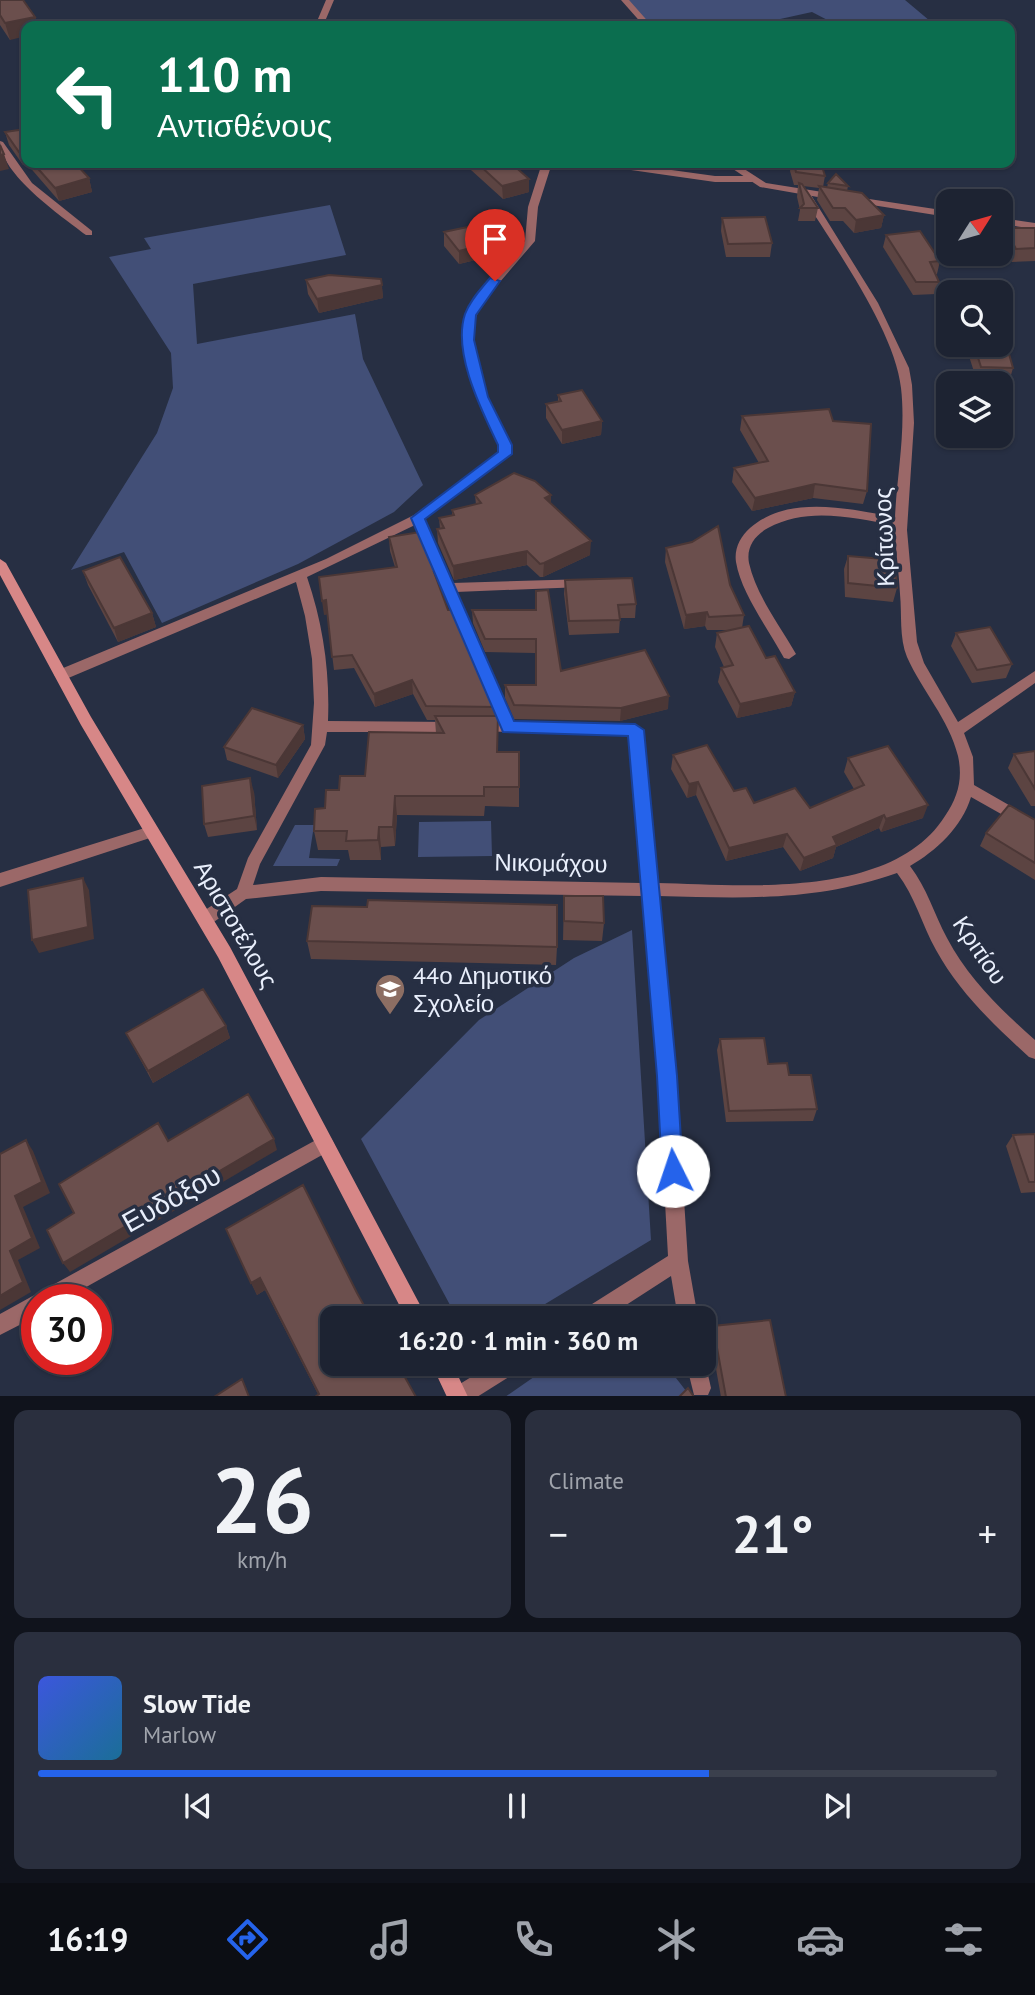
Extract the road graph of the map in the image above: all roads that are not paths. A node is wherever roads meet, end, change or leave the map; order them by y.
1 (330, 0) edge
2 (625, 0) edge
3 (321, 21) edge
4 (644, 21) edge
5 (13, 138) edge
6 (0, 142) edge
7 (545, 168) edge
8 (638, 168) edge
9 (736, 168) edge
10 (752, 179) junction
11 (805, 193) junction
12 (936, 212) edge
13 (1013, 223) edge
14 (1035, 226) edge
15 (89, 233) dead end
16 (418, 518) junction
17 (901, 522) junction
18 (0, 563) edge
19 (300, 576) junction
20 (597, 581) edge
21 (450, 588) junction
22 (789, 654) dead end
23 (61, 675) junction
24 (1035, 676) edge
25 (321, 726) junction
26 (509, 727) junction
27 (957, 730) junction
28 (966, 787) junction
29 (1035, 827) edge
30 (151, 832) junction
31 (900, 864) junction
32 (0, 880) edge
33 (649, 888) junction
34 (243, 893) junction
35 (205, 919) junction
36 (1035, 1051) edge
37 (326, 1144) junction
38 (678, 1261) junction
39 (73, 1284) edge
40 (411, 1306) edge
41 (607, 1306) edge
42 (686, 1306) edge
43 (21, 1313) edge
44 (0, 1325) edge
45 (448, 1376) edge
46 (491, 1376) edge
47 (699, 1376) edge
48 (701, 1388) dead end
49 (458, 1396) edge

1 - 3 street
2 - 4 street
5 - 6 street
6 - 15 street
7 - 16 street
8 - 10 street
9 - 10 street
10 - 11 street
11 - 12 street
11 - 17 street, Κρίτωνος
13 - 14 street
16 - 19 street
16 - 21 street
17 - 22 street
17 - 27 street, Κρίτωνος
18 - 23 main road, Αριστοτέλους
19 - 23 street
19 - 25 street
20 - 21 street
21 - 26 street
23 - 30 main road, Αριστοτέλους
24 - 27 street
25 - 26 street
25 - 34 street
26 - 33 street
27 - 28 street, Κρίτωνος
28 - 29 street
28 - 31 street, Κρίτωνος
30 - 32 street
30 - 35 main road, Αριστοτέλους
31 - 33 street, Νικομάχου
31 - 36 street, Κριτίου
33 - 34 street, Νικομάχου
33 - 38 street
34 - 35 street, Νικομάχου
35 - 37 main road, Αριστοτέλους
37 - 39 street, Ευδόξου
37 - 40 main road, Αριστοτέλους
38 - 41 street
38 - 42 street
43 - 44 street
45 - 49 main road
46 - 49 street
47 - 48 street

